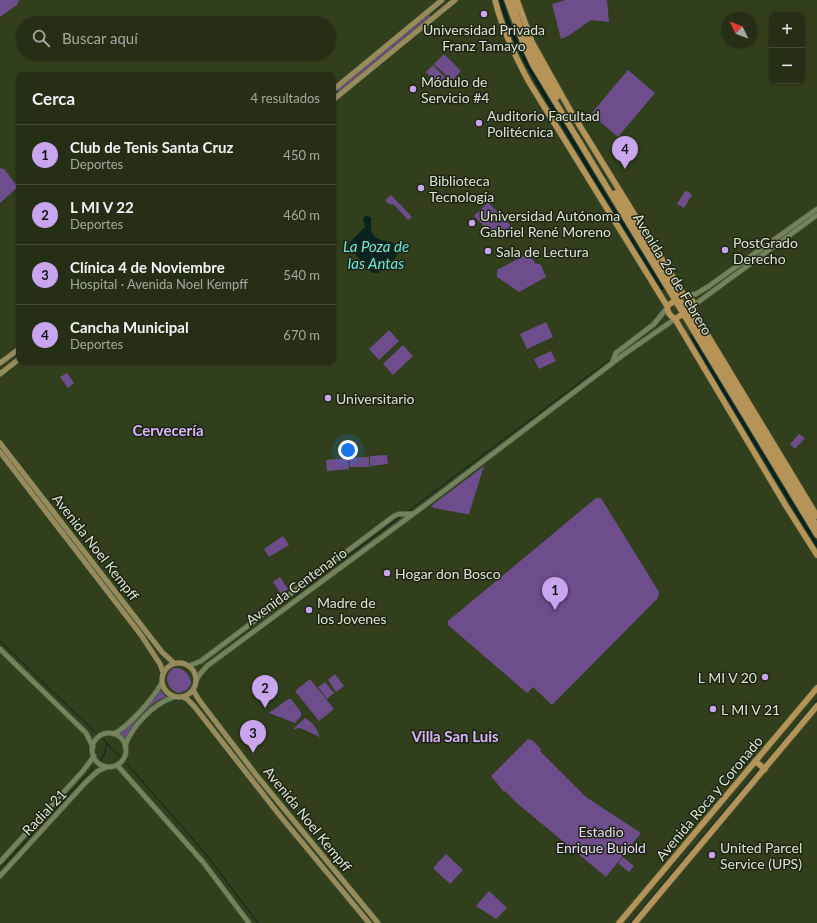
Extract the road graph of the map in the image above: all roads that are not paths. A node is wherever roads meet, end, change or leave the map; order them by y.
1 (444, 0) edge
2 (455, 0) edge
3 (495, 0) edge
4 (507, 0) edge
5 (512, 0) edge
6 (517, 0) edge
7 (435, 16) junction
8 (336, 88) edge
9 (336, 93) edge
10 (339, 96) junction
11 (336, 98) edge
12 (570, 110) junction
13 (577, 132) junction
14 (817, 209) edge
15 (817, 215) edge
16 (709, 286) junction
17 (712, 291) junction
18 (681, 297) junction
19 (694, 306) junction
20 (667, 307) junction
21 (685, 313) junction
22 (675, 319) junction
23 (16, 351) edge
24 (613, 360) junction
25 (16, 361) edge
26 (0, 363) edge
27 (0, 374) edge
28 (0, 443) edge
29 (0, 452) edge
30 (34, 496) junction
31 (48, 504) junction
32 (412, 514) junction
33 (817, 516) edge
34 (50, 518) junction
35 (64, 525) junction
36 (817, 526) edge
37 (817, 534) edge
38 (817, 556) edge
39 (104, 581) junction
40 (0, 649) edge
41 (174, 663) junction
42 (189, 666) junction
43 (163, 672) junction
44 (196, 681) junction
45 (162, 684) junction
46 (817, 688) edge
47 (193, 690) junction
48 (174, 697) junction
49 (182, 697) junction
50 (817, 706) edge
51 (212, 728) junction
52 (86, 734) junction
53 (114, 734) junction
54 (99, 738) junction
55 (232, 742) junction
56 (125, 746) junction
57 (93, 747) junction
58 (94, 756) junction
59 (756, 762) junction
60 (117, 765) junction
61 (240, 765) junction
62 (107, 767) junction
63 (764, 769) junction
64 (257, 776) junction
65 (264, 795) junction
66 (284, 809) junction
67 (302, 842) junction
68 (16, 850) junction
69 (325, 858) junction
70 (0, 862) edge
71 (0, 876) edge
72 (333, 880) junction
73 (367, 909) junction
74 (249, 923) edge
75 (369, 923) edge
76 (374, 923) edge
77 (378, 923) edge
78 (619, 923) edge
79 (635, 923) edge

1 - 7 main road
1 - 8 main road
2 - 7 main road
3 - 20 main road, Avenida 26 de Febrero
4 - 18 main road, Avenida 26 de Febrero
5 - 13 main road, Avenida 26 de Febrero
6 - 12 main road, Avenida 26 de Febrero
7 - 10 main road
9 - 10 main road
10 - 11 main road
12 - 13 main road
12 - 18 main road, Avenida 26 de Febrero
13 - 18 main road, Avenida 26 de Febrero
14 - 16 street
15 - 17 street
16 - 17 street
16 - 18 street
17 - 19 street
18 - 19 main road, Avenida 26 de Febrero
18 - 20 main road
18 - 21 main road, Avenida 26 de Febrero
19 - 21 main road
19 - 33 main road, Avenida 26 de Febrero
20 - 22 main road, Avenida 26 de Febrero
20 - 24 street, Avenida Centenario
21 - 22 main road
21 - 36 main road, Avenida 26 de Febrero
21 - 37 main road, Avenida 26 de Febrero
22 - 24 street, Avenida Centenario
22 - 38 main road, Avenida 26 de Febrero
23 - 26 main road
24 - 32 street, Avenida Centenario
25 - 27 main road
28 - 31 main road, Avenida Noel Kempff
29 - 30 main road, Avenida Noel Kempff
30 - 31 main road
30 - 34 main road, Avenida Noel Kempff
31 - 35 main road, Avenida Noel Kempff
32 - 42 street, Avenida Centenario
32 - 44 street, Avenida Centenario
34 - 35 main road
34 - 39 main road, Avenida Noel Kempff
35 - 39 main road, Avenida Noel Kempff
39 - 41 main road, Avenida Noel Kempff
39 - 43 main road, Avenida Noel Kempff
40 - 52 street
41 - 42 main road
41 - 43 main road
42 - 44 main road
43 - 45 main road
44 - 47 main road
45 - 48 main road
45 - 53 street
46 - 59 main road, Avenida Roca y Coronado
47 - 49 main road
47 - 55 main road, Avenida Noel Kempff
48 - 49 main road
48 - 56 street
49 - 51 main road, Avenida Noel Kempff
50 - 63 main road, Avenida Roca y Coronado
51 - 55 main road
51 - 61 main road, Avenida Noel Kempff
52 - 54 street
52 - 57 street
53 - 54 street
53 - 56 street
54 - 57 street
55 - 61 main road
55 - 64 main road, Avenida Noel Kempff
56 - 60 street
57 - 58 street
58 - 62 street
58 - 68 street, Radial 21
59 - 63 main road
59 - 78 main road, Avenida Roca y Coronado
60 - 62 street
60 - 74 street
61 - 65 main road, Avenida Noel Kempff
62 - 68 street, Radial 21
63 - 79 main road, Avenida Roca y Coronado
64 - 65 main road
64 - 66 main road, Avenida Noel Kempff
65 - 66 main road
65 - 67 main road, Avenida Noel Kempff
66 - 69 main road, Avenida Noel Kempff
67 - 69 main road
67 - 72 main road, Avenida Noel Kempff
68 - 70 street, Radial 21
68 - 71 street, Radial 21
69 - 72 main road
69 - 73 main road, Avenida Noel Kempff
72 - 75 main road, Avenida Noel Kempff
73 - 76 main road
73 - 77 main road, Avenida Noel Kempff

